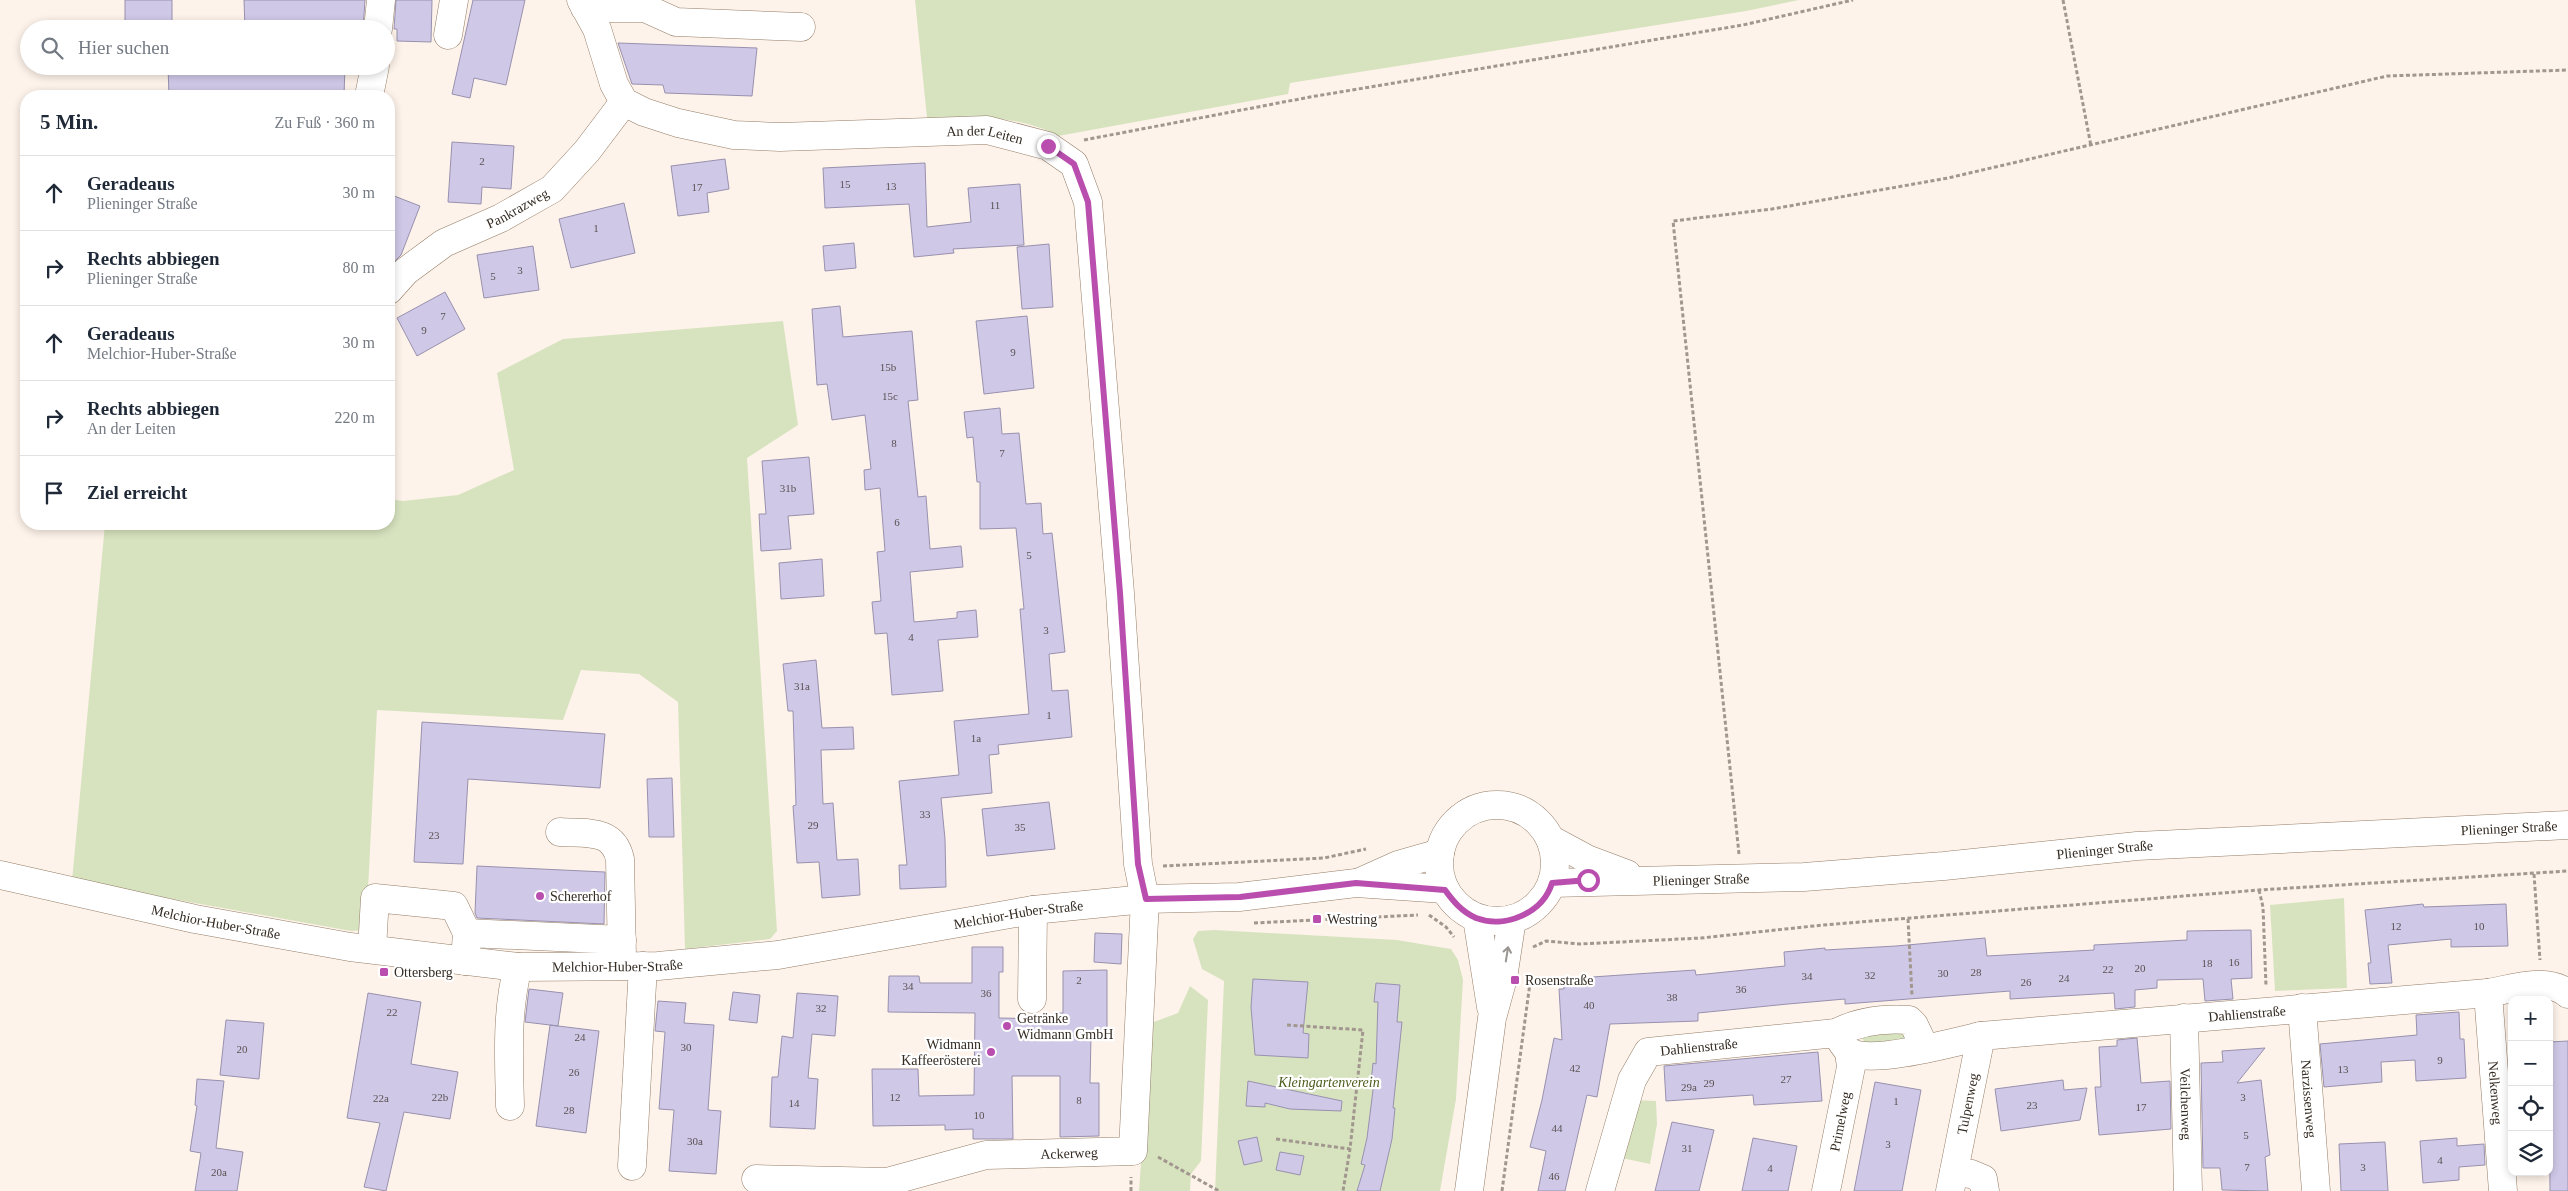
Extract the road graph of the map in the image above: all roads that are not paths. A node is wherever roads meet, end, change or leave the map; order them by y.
1 (381, 0) edge
2 (454, 0) edge
3 (583, 4) edge
4 (379, 20) edge
5 (801, 27) dead end
6 (448, 35) dead end
7 (373, 75) edge
8 (370, 90) edge
9 (624, 102) junction
10 (395, 283) edge
11 (2568, 826) edge
12 (560, 832) dead end
13 (1550, 839) junction
14 (1440, 852) junction
15 (0, 875) edge
16 (1641, 879) junction
17 (1356, 883) junction
18 (1552, 883) junction
19 (1445, 890) junction
20 (1146, 899) junction
21 (1034, 910) junction
22 (1476, 918) junction
23 (1512, 919) junction
24 (467, 933) junction
25 (372, 950) junction
26 (1514, 951) junction
27 (629, 958) junction
28 (465, 961) junction
29 (518, 967) junction
30 (2488, 993) junction
31 (2568, 994) edge
32 (1032, 999) dead end
33 (2302, 1008) junction
34 (2184, 1018) junction
35 (1981, 1036) junction
36 (1843, 1042) junction
37 (510, 1106) dead end
38 (632, 1166) dead end
39 (756, 1179) dead end
40 (1952, 1181) edge
41 (1469, 1191) edge
42 (1600, 1191) edge
43 (1826, 1191) edge
44 (1985, 1191) edge
45 (2188, 1191) edge
46 (2316, 1191) edge
47 (2503, 1191) edge

1 - 4 street
2 - 6 street
3 - 5 street
3 - 9 street
7 - 8 street
9 - 10 street, Pankrazweg
9 - 20 street, An der Leiten
11 - 16 street, Plieninger Straße
12 - 27 street
13 - 14 street, Plieninger Straße
13 - 16 street, Plieninger Straße
13 - 18 street, Plieninger Straße
14 - 17 street
14 - 19 street, Plieninger Straße
15 - 25 street, Melchior-Huber-Straße
16 - 18 street, Plieninger Straße
17 - 19 street
17 - 20 street, Melchior-Huber-Straße
18 - 23 street, Plieninger Straße
19 - 22 street
20 - 21 street, Melchior-Huber-Straße
20 - 39 street, Ackerweg
21 - 27 street, Melchior-Huber-Straße
21 - 32 street
22 - 23 street, Plieninger Straße
22 - 26 street
23 - 26 street
24 - 25 street
24 - 27 street
24 - 28 street
25 - 28 street, Melchior-Huber-Straße
26 - 41 street
27 - 29 street, Melchior-Huber-Straße
27 - 38 street
28 - 29 street, Melchior-Huber-Straße
29 - 37 street
30 - 31 street, Dahlienstraße
30 - 33 street, Dahlienstraße
30 - 47 street, Nelkenweg
33 - 34 street, Dahlienstraße
33 - 46 street, Narzissenweg
34 - 35 street, Dahlienstraße
34 - 45 street, Veilchenweg
35 - 36 street, Dahlienstraße
35 - 40 street, Tulpenweg
36 - 42 street, Dahlienstraße
36 - 43 street, Primelweg
40 - 44 street, Tulpenweg

